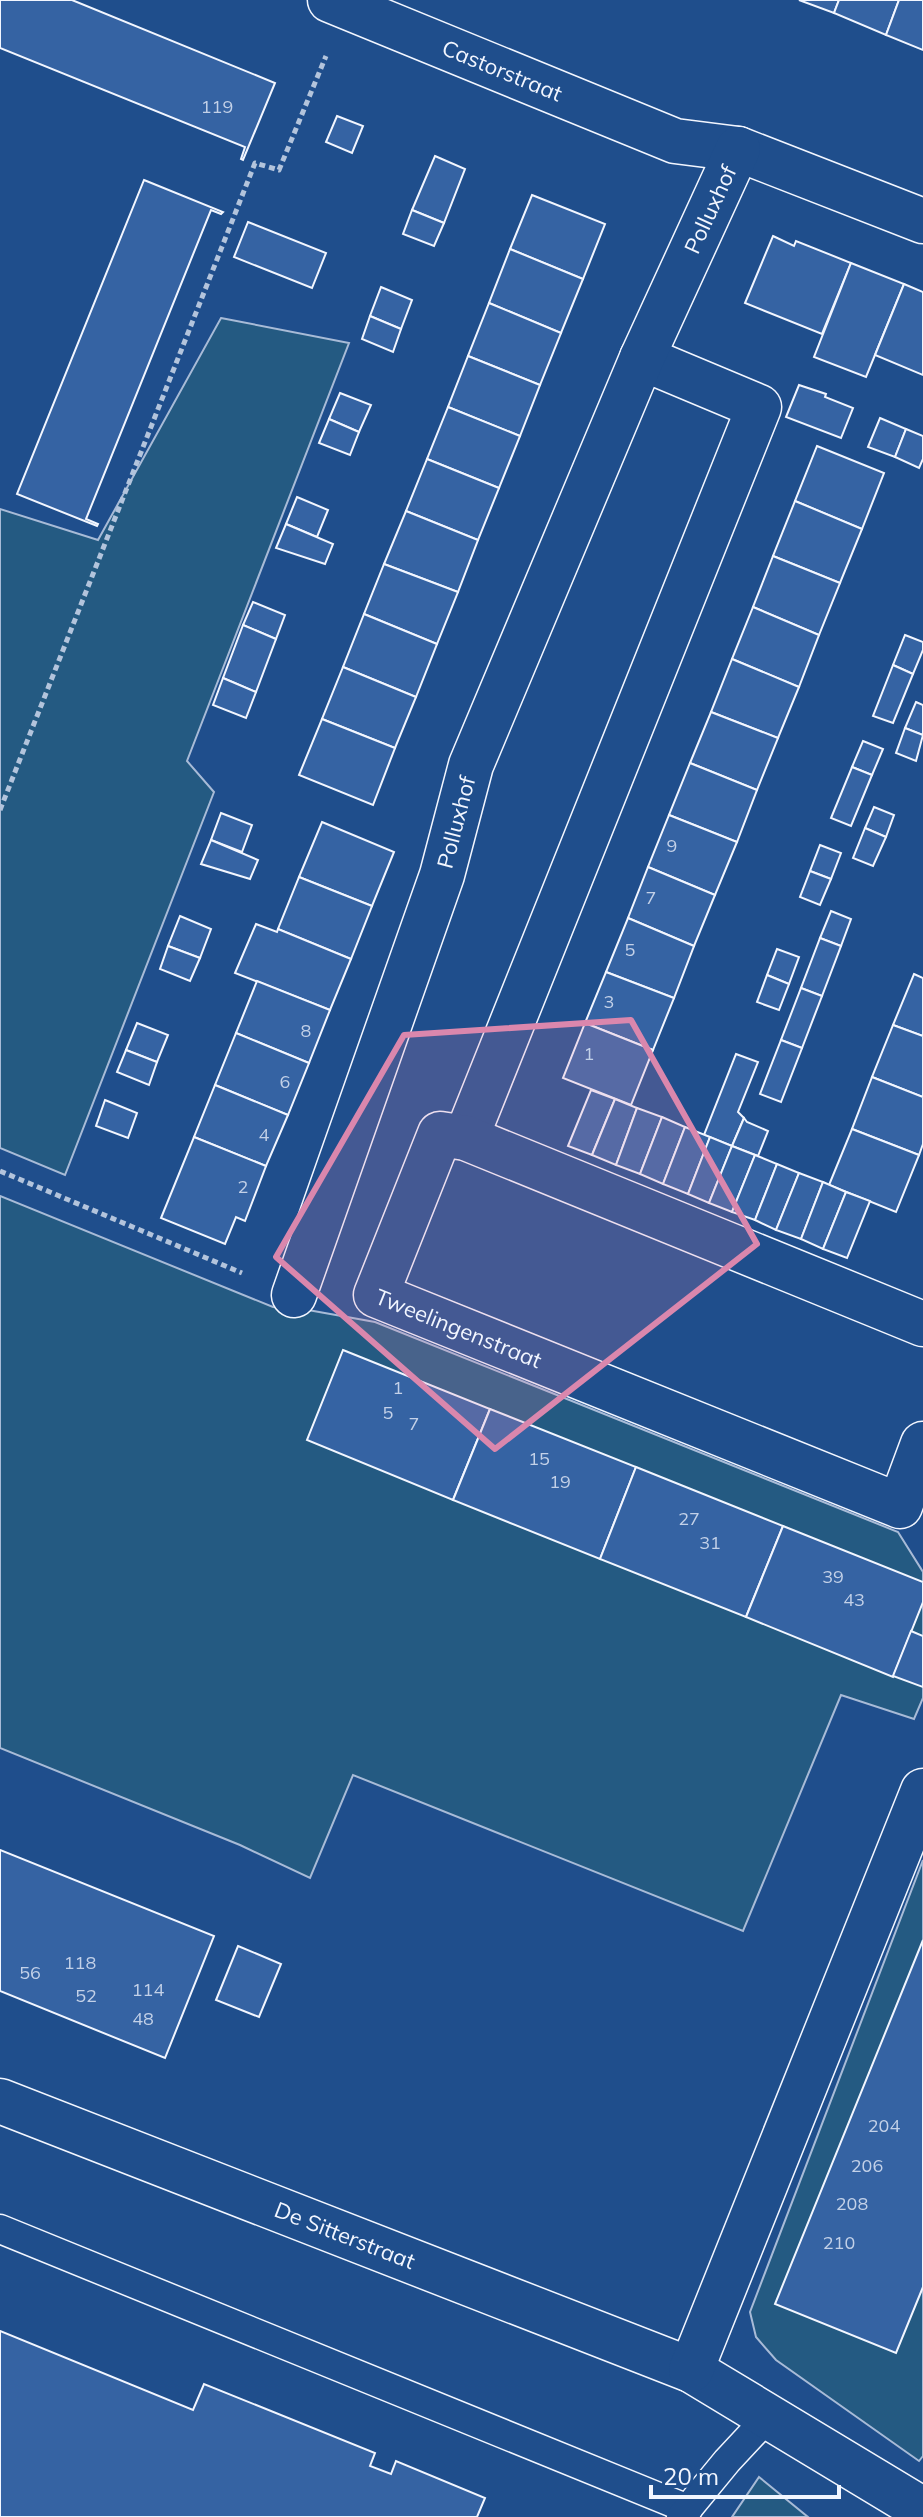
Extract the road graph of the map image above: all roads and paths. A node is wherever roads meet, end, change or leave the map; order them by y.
1 (338, 3) edge
2 (675, 141) joint
3 (738, 149) junction
4 (923, 221) edge
5 (642, 358) junction
6 (0, 810) edge
7 (466, 1138) junction
8 (0, 1171) edge
9 (294, 1295) joint
10 (923, 1324) edge
11 (923, 1444) edge
12 (911, 1515) edge
13 (923, 1791) edge
14 (0, 2101) edge
15 (0, 2229) edge
16 (691, 2370) junction
17 (768, 2417) junction
18 (923, 2510) edge
19 (684, 2513) edge

1 - 2 street, Castorstraat
1 - 6 path
2 - 3 street, Polluxhof
3 - 4 street, Polluxhof
3 - 5 street, Polluxhof
5 - 7 street
5 - 9 street, Polluxhof
7 - 10 street
7 - 12 street, Tweelingenstraat
8 - 9 path
11 - 12 street, Tweelingenstraat
13 - 16 street
14 - 16 street, De Sitterstraat
15 - 19 lane
16 - 17 street, De Sitterstraat
17 - 18 street, De Sitterstraat
17 - 19 lane

